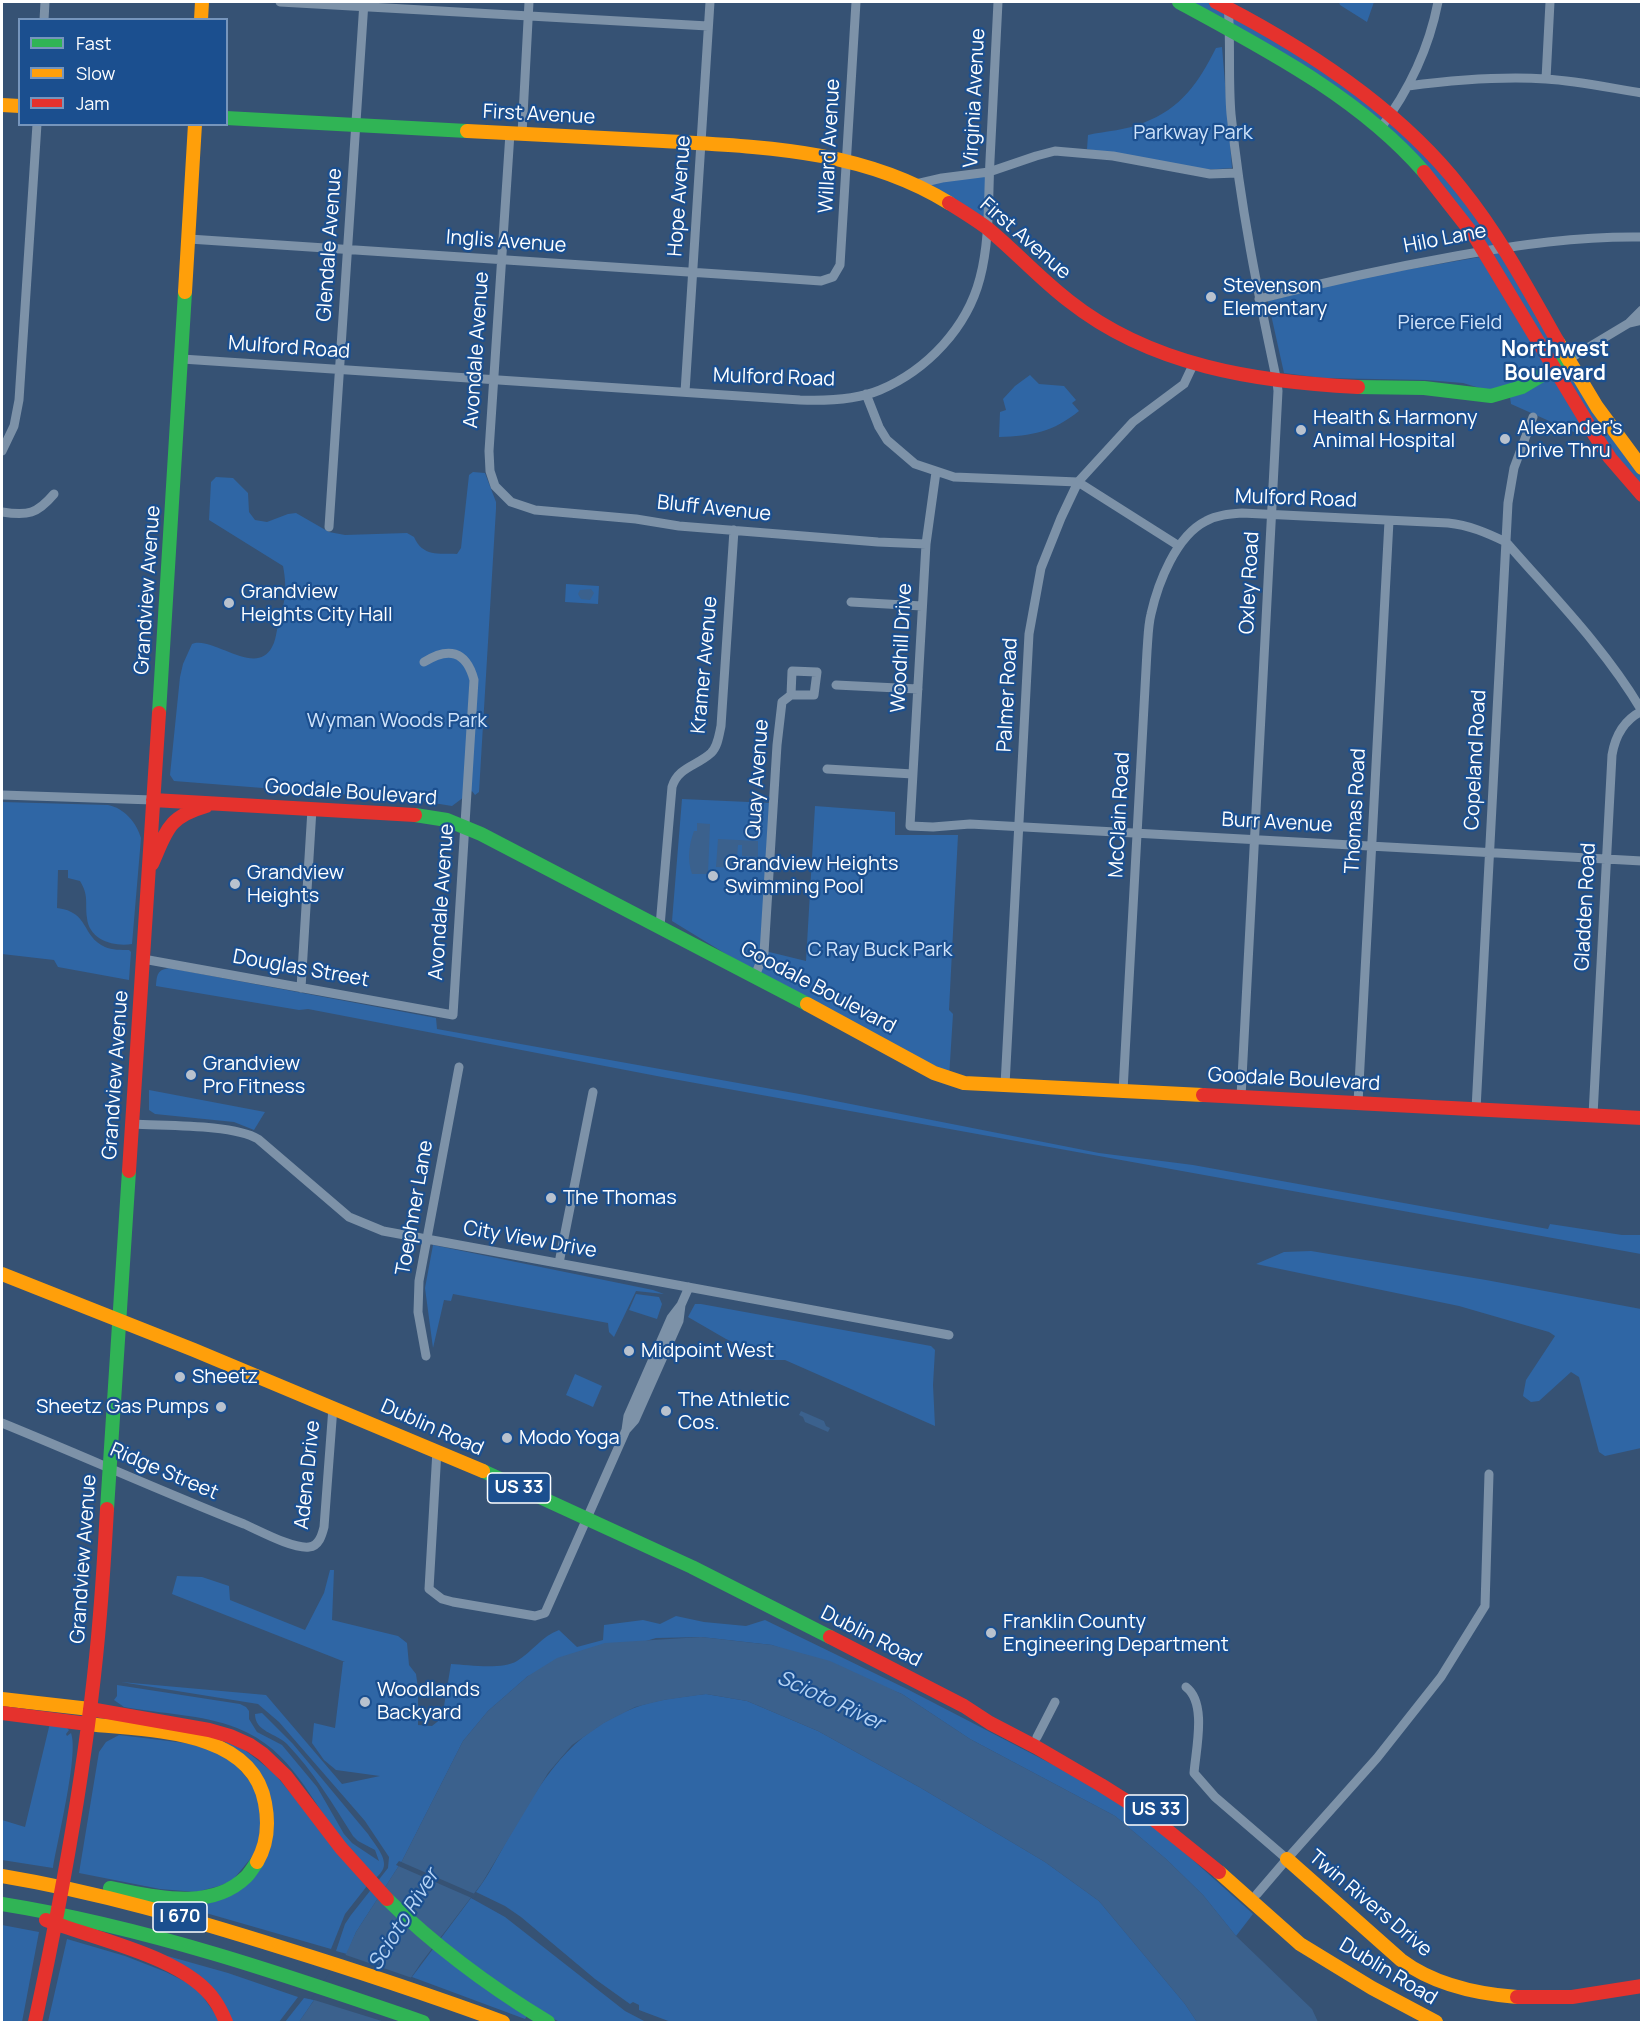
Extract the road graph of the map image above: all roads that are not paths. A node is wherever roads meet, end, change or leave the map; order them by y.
1 (45, 2) edge
2 (202, 2) edge
3 (280, 2) edge
4 (529, 2) edge
5 (710, 2) edge
6 (856, 2) edge
7 (998, 2) edge
8 (1179, 2) edge
9 (1438, 2) edge
10 (1550, 2) edge
11 (364, 4) edge
12 (1224, 4) edge
13 (529, 16) junction
14 (44, 18) edge
15 (201, 18) edge
16 (708, 26) junction
17 (1228, 29) junction
18 (1546, 79) junction
19 (1408, 86) junction
20 (1641, 93) edge
21 (2, 105) edge
22 (18, 106) edge
23 (1391, 115) junction
24 (228, 118) edge
25 (356, 125) junction
26 (37, 126) edge
27 (195, 126) edge
28 (1380, 129) junction
29 (516, 134) junction
30 (701, 144) junction
31 (847, 159) junction
32 (989, 172) junction
33 (1238, 173) junction
34 (916, 184) junction
35 (987, 228) junction
36 (1641, 237) edge
37 (189, 239) junction
38 (1502, 247) junction
39 (347, 250) junction
40 (1483, 251) junction
41 (502, 260) junction
42 (693, 273) junction
43 (821, 281) joint
44 (1259, 298) junction
45 (1641, 310) edge
46 (1641, 320) edge
47 (1629, 323) junction
48 (182, 359) junction
49 (1569, 359) junction
50 (1193, 365) junction
51 (1554, 367) junction
52 (340, 370) junction
53 (494, 379) junction
54 (1277, 382) junction
55 (685, 392) junction
56 (866, 394) junction
57 (1533, 417) dead end
58 (2, 451) edge
59 (1641, 468) edge
60 (936, 472) junction
61 (1078, 482) junction
62 (54, 494) dead end
63 (502, 495) joint
64 (1641, 495) edge
65 (2, 512) edge
66 (1271, 515) junction
67 (1389, 521) junction
68 (329, 527) dead end
69 (734, 530) junction
70 (1506, 542) junction
71 (926, 544) junction
72 (1179, 546) junction
73 (850, 602) dead end
74 (922, 606) junction
75 (424, 662) dead end
76 (836, 685) dead end
77 (918, 689) junction
78 (791, 695) dead end
79 (1641, 711) edge
80 (827, 769) dead end
81 (913, 774) junction
82 (2, 795) edge
83 (153, 800) junction
84 (228, 803) junction
85 (312, 809) junction
86 (465, 826) junction
87 (910, 826) joint
88 (1020, 828) junction
89 (1137, 834) junction
90 (1254, 840) junction
91 (1372, 846) junction
92 (1490, 853) junction
93 (1607, 859) junction
94 (1641, 861) edge
95 (150, 869) junction
96 (660, 926) junction
97 (143, 958) junction
98 (755, 976) junction
99 (301, 988) junction
100 (453, 1015) joint
101 (459, 1067) dead end
102 (1005, 1085) junction
103 (1123, 1091) junction
104 (593, 1092) dead end
105 (1241, 1097) junction
106 (1358, 1103) junction
107 (1476, 1109) junction
108 (1593, 1115) junction
109 (1641, 1118) edge
110 (133, 1124) junction
111 (427, 1239) junction
112 (559, 1263) junction
113 (2, 1274) edge
114 (689, 1287) junction
115 (120, 1320) junction
116 (949, 1335) dead end
117 (426, 1356) dead end
118 (333, 1407) junction
119 (2, 1423) edge
120 (437, 1450) junction
121 (110, 1469) junction
122 (1489, 1474) dead end
123 (587, 1519) junction
124 (315, 1545) joint
125 (1186, 1687) dead end
126 (2, 1699) edge
127 (1055, 1702) dead end
128 (964, 1706) junction
129 (90, 1709) junction
130 (2, 1713) edge
131 (88, 1724) junction
132 (1037, 1737) junction
133 (1287, 1859) junction
134 (2, 1876) edge
135 (58, 1885) junction
136 (1257, 1894) junction
137 (7, 1904) edge
138 (1320, 1954) junction
139 (1641, 1986) edge
140 (35, 2022) edge
141 (226, 2022) edge
142 (422, 2022) edge
143 (503, 2022) edge
144 (548, 2022) edge
145 (1436, 2022) edge

1 - 14 street
2 - 15 main road
3 - 11 street
4 - 13 street, Avondale Avenue
5 - 16 street, Hope Avenue
6 - 31 street, Willard Avenue
7 - 32 street, Virginia Avenue
8 - 17 main road
9 - 19 street
10 - 18 street
11 - 13 street
11 - 25 street, Glendale Avenue
12 - 17 street, Oxley Road
12 - 23 main road
13 - 16 street
13 - 29 street, Avondale Avenue
16 - 30 street, Hope Avenue
17 - 28 main road
17 - 33 street, Oxley Road
18 - 19 street
18 - 20 street
19 - 23 street
21 - 22 main road
23 - 28 street
23 - 38 main road
24 - 25 main road, First Avenue
25 - 29 main road, First Avenue
25 - 39 street, Glendale Avenue
26 - 58 street
27 - 37 main road, Grandview Avenue
28 - 40 main road
29 - 30 main road, First Avenue
29 - 41 street, Avondale Avenue
30 - 31 main road, First Avenue
30 - 42 street, Hope Avenue
31 - 34 main road, First Avenue
31 - 43 street, Willard Avenue
32 - 33 street
32 - 34 street
32 - 35 street, Virginia Avenue
33 - 44 street, Oxley Road
34 - 35 main road, First Avenue
35 - 50 main road, First Avenue
35 - 56 street, Virginia Avenue
36 - 38 street, Hilo Lane
37 - 39 street, Inglis Avenue
37 - 48 main road, Grandview Avenue
38 - 40 street, Hilo Lane
38 - 49 main road
39 - 41 street, Inglis Avenue
39 - 52 street, Glendale Avenue
40 - 44 street, Hilo Lane
40 - 51 main road
41 - 42 street, Inglis Avenue
41 - 53 street, Avondale Avenue
42 - 43 street, Inglis Avenue
42 - 55 street, Hope Avenue
44 - 54 street, Oxley Road
45 - 47 street, First Avenue
46 - 47 street, First Avenue
47 - 49 street, First Avenue
48 - 52 street, Mulford Road
48 - 83 main road, Grandview Avenue
49 - 51 main road, First Avenue
49 - 59 main road
50 - 54 main road, First Avenue
50 - 61 street, Palmer Road
51 - 54 main road, First Avenue
51 - 64 main road
52 - 53 street, Mulford Road
52 - 68 street, Glendale Avenue
53 - 55 street, Mulford Road
53 - 63 street, Avondale Avenue
54 - 66 street, Oxley Road
55 - 56 street, Mulford Road
56 - 60 street
57 - 70 street, Copeland Road
60 - 61 street
60 - 71 street, Woodhill Drive
61 - 72 street
61 - 88 street, Palmer Road
62 - 65 street
63 - 69 street, Bluff Avenue
66 - 67 street, Mulford Road
66 - 72 street, Mulford Road
66 - 90 street, Oxley Road
67 - 70 street, Mulford Road
67 - 91 street, Thomas Road
69 - 71 street, Bluff Avenue
69 - 96 street, Kramer Avenue
70 - 79 street
70 - 92 street, Copeland Road
71 - 74 street, Woodhill Drive
72 - 89 street, McClain Road
73 - 74 street
74 - 77 street, Woodhill Drive
75 - 86 street, Avondale Avenue
76 - 77 street
77 - 81 street, Woodhill Drive
78 - 98 street, Quay Avenue
79 - 93 street, Gladden Road
80 - 81 street
81 - 87 street, Woodhill Drive
82 - 83 street, Goodale Boulevard
83 - 84 main road, Goodale Boulevard
83 - 95 main road, Grandview Avenue
84 - 85 main road, Goodale Boulevard
84 - 95 main road
85 - 86 main road, Goodale Boulevard
85 - 99 street
86 - 96 main road, Goodale Boulevard
86 - 100 street, Avondale Avenue
87 - 88 street, Burr Avenue
88 - 89 street, Burr Avenue
88 - 102 street, Palmer Road
89 - 90 street, Burr Avenue
89 - 103 street, McClain Road
90 - 91 street, Burr Avenue
90 - 105 street, Oxley Road
91 - 92 street, Burr Avenue
91 - 106 street, Thomas Road
92 - 93 street, Burr Avenue
92 - 107 street, Copeland Road
93 - 94 street, Burr Avenue
93 - 108 street, Gladden Road
95 - 97 main road, Grandview Avenue
96 - 98 main road, Goodale Boulevard
97 - 99 street, Douglas Street
97 - 110 main road, Grandview Avenue
98 - 102 main road, Goodale Boulevard
99 - 100 street, Douglas Street
101 - 111 street, Toephner Lane
102 - 103 main road, Goodale Boulevard
103 - 105 main road, Goodale Boulevard
104 - 112 street
105 - 106 main road, Goodale Boulevard
106 - 107 main road, Goodale Boulevard
107 - 108 main road, Goodale Boulevard
108 - 109 main road, Goodale Boulevard
110 - 111 street, City View Drive
110 - 115 main road, Grandview Avenue
111 - 112 street, City View Drive
111 - 117 street, Toephner Lane
112 - 114 street, City View Drive
113 - 115 main road, Dublin Road / US 33
114 - 116 street, City View Drive
114 - 123 street
115 - 118 main road, Dublin Road / US 33
115 - 121 main road, Grandview Avenue
118 - 120 main road, Dublin Road / US 33
118 - 124 street, Adena Drive
119 - 121 street, Ridge Street
120 - 123 main road, Dublin Road / US 33
120 - 123 street
121 - 124 street, Ridge Street
121 - 129 main road, Grandview Avenue
122 - 133 street
123 - 128 main road, Dublin Road / US 33
125 - 133 street
126 - 129 main road
127 - 132 street
128 - 132 main road, Dublin Road / US 33
128 - 138 main road, Dublin Road / US 33
129 - 131 main road, Grandview Avenue
129 - 144 main road
130 - 131 main road
131 - 135 main road
131 - 140 main road, Grandview Avenue
132 - 136 main road, Dublin Road / US 33
133 - 136 street
133 - 139 main road, Twin Rivers Drive
134 - 135 main road, I 670
135 - 143 main road, I 670
136 - 138 main road, Dublin Road / US 33
137 - 141 main road
137 - 142 main road, I 670
138 - 145 main road, Dublin Road / US 33

